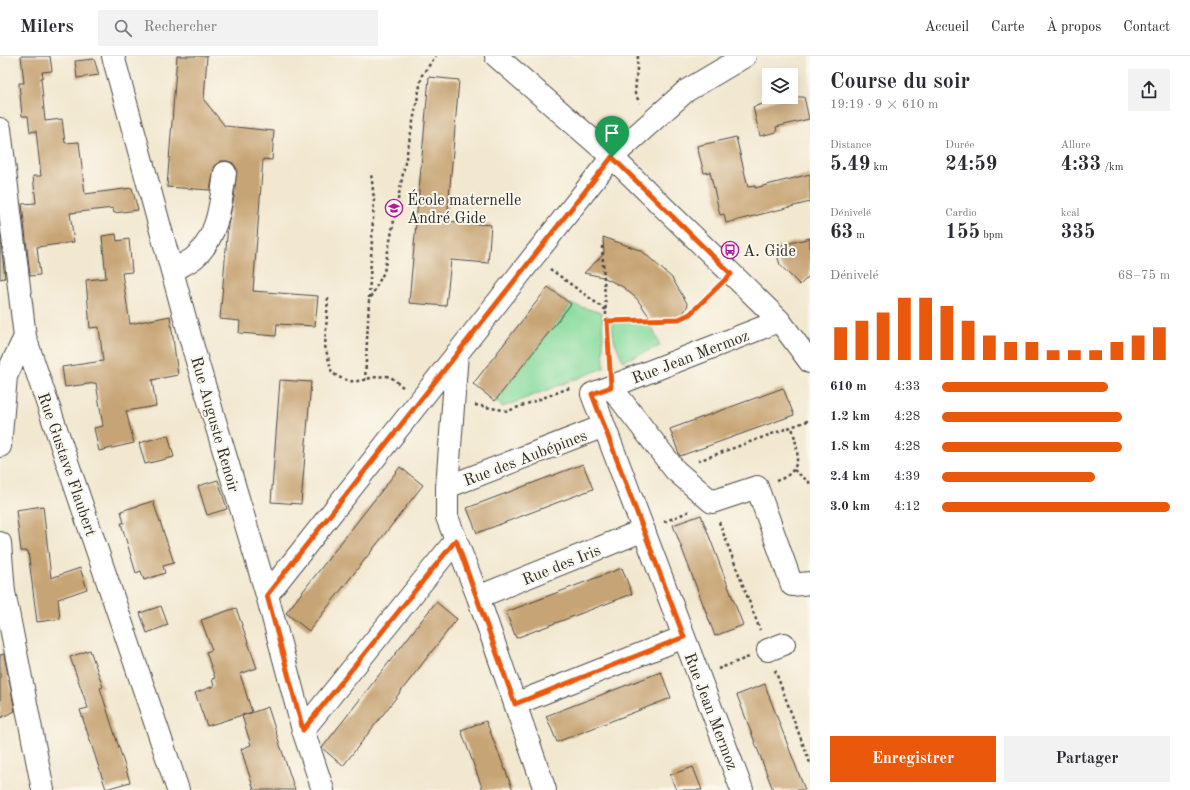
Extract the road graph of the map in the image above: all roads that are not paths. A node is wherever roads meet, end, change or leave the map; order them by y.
1 (113, 56) edge
2 (745, 56) edge
3 (503, 58) edge
4 (0, 129) edge
5 (612, 157) junction
6 (225, 173) dead end
7 (173, 271) junction
8 (779, 320) junction
9 (25, 337) junction
10 (457, 353) junction
11 (810, 362) edge
12 (611, 387) junction
13 (604, 426) junction
14 (0, 446) edge
15 (447, 487) junction
16 (644, 530) junction
17 (456, 540) junction
18 (0, 543) edge
19 (810, 584) edge
20 (267, 595) junction
21 (478, 597) junction
22 (684, 637) junction
23 (515, 704) junction
24 (303, 730) junction
25 (43, 790) edge
26 (178, 790) edge
27 (323, 790) edge
28 (544, 790) edge
29 (742, 790) edge

1 - 7 street, Rue Auguste Renoir
2 - 5 street
3 - 5 street
4 - 9 street, Rue Gustave Flaubert
5 - 8 street
5 - 10 street
6 - 7 street
7 - 20 street, Rue Auguste Renoir
8 - 11 street
8 - 12 street, Rue Jean Mermoz
9 - 14 street
9 - 26 street, Rue Gustave Flaubert
10 - 15 street
10 - 20 street
12 - 13 street, Rue Jean Mermoz
12 - 19 street
13 - 15 street, Rue des Aubépines
13 - 16 street, Rue Jean Mermoz
15 - 17 street
16 - 21 street, Rue des Iris
16 - 22 street, Rue Jean Mermoz
17 - 21 street
17 - 24 street
18 - 25 street
20 - 24 street, Rue Auguste Renoir
21 - 23 street
22 - 23 street
22 - 29 street, Rue Jean Mermoz
23 - 28 street
24 - 27 street, Rue Auguste Renoir

